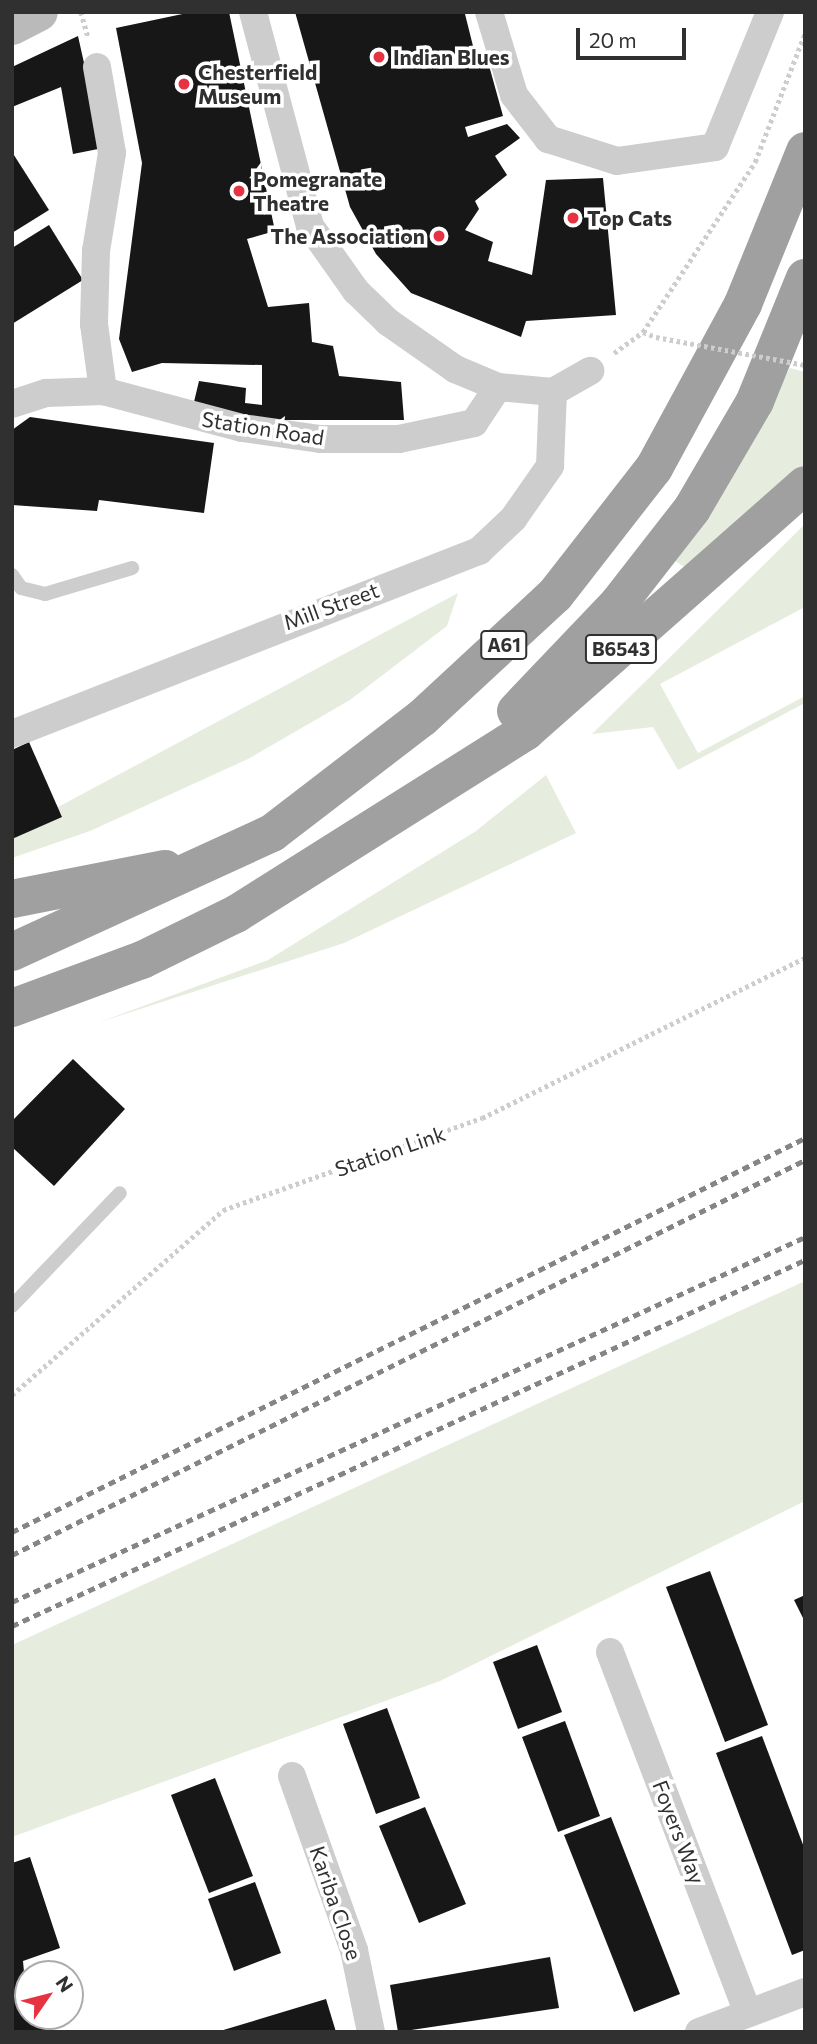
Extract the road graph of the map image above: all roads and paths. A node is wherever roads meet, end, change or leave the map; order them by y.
1 (39, 12) edge
2 (253, 12) edge
3 (489, 12) edge
4 (770, 12) edge
5 (12, 26) edge
6 (805, 33) edge
7 (97, 67) dead end
8 (805, 151) edge
9 (805, 278) edge
10 (805, 365) edge
11 (590, 371) dead end
12 (498, 387) junction
13 (103, 391) junction
14 (554, 392) junction
15 (12, 404) edge
16 (805, 485) edge
17 (132, 568) dead end
18 (12, 575) edge
19 (12, 734) edge
20 (423, 794) junction
21 (216, 860) junction
22 (12, 899) edge
23 (12, 952) edge
24 (805, 958) edge
25 (12, 1008) edge
26 (120, 1193) dead end
27 (12, 1306) edge
28 (12, 1395) edge
29 (610, 1652) dead end
30 (292, 1776) dead end
31 (805, 1992) edge
32 (748, 2013) junction
33 (371, 2032) edge
34 (699, 2032) edge

1 - 5 main road
2 - 12 street
3 - 4 street
6 - 10 path, bridge
7 - 13 street
8 - 21 highway, A61
9 - 20 highway, A61
11 - 14 street
12 - 13 street, Station Road
12 - 14 street
13 - 15 street, Station Road
14 - 19 street, Mill Street
16 - 20 highway, B6543
17 - 18 lane
20 - 25 highway, A61
21 - 22 highway
21 - 23 highway, A61
24 - 28 path, Station Link
26 - 27 lane
29 - 32 street, Foyers Way
30 - 33 street, Kariba Close
31 - 32 street
32 - 34 street

